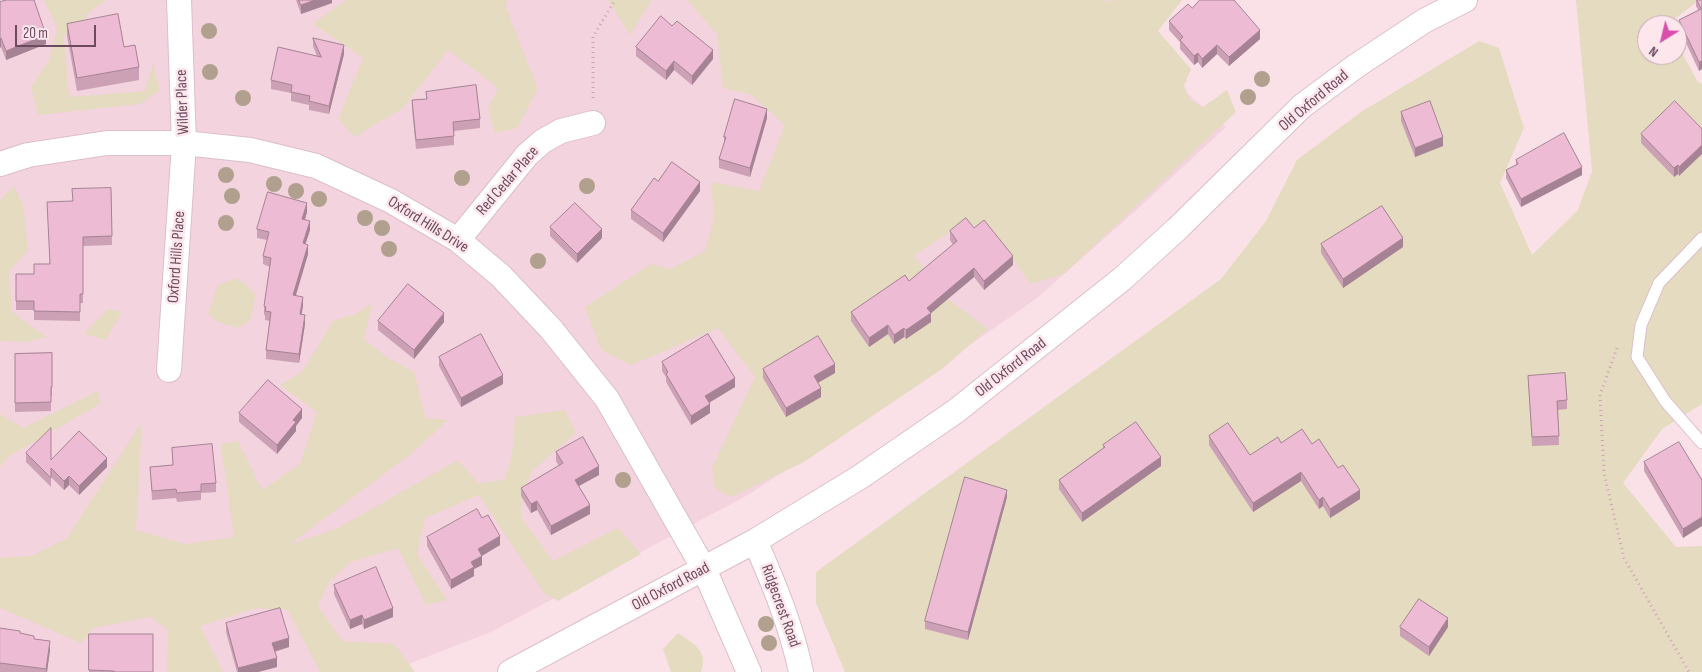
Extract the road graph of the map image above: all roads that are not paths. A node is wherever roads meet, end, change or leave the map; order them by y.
1 (179, 0) edge
2 (1465, 0) edge
3 (593, 123) road end
4 (184, 143) junction
5 (0, 164) edge
6 (1702, 238) edge
7 (458, 240) junction
8 (169, 370) dead end
9 (1702, 443) edge
10 (755, 541) junction
11 (704, 569) junction
12 (510, 672) edge
13 (749, 672) edge
14 (802, 672) edge

1 - 4 street, Wilder Place
2 - 10 street, Old Oxford Road
3 - 7 street, Red Cedar Place
4 - 5 street, Oxford Hills Drive
4 - 7 street, Oxford Hills Drive
4 - 8 street, Oxford Hills Place
6 - 9 lane
7 - 11 street, Oxford Hills Drive
10 - 11 street, Old Oxford Road
10 - 14 street, Ridgecrest Road
11 - 12 street, Old Oxford Road
11 - 13 street

